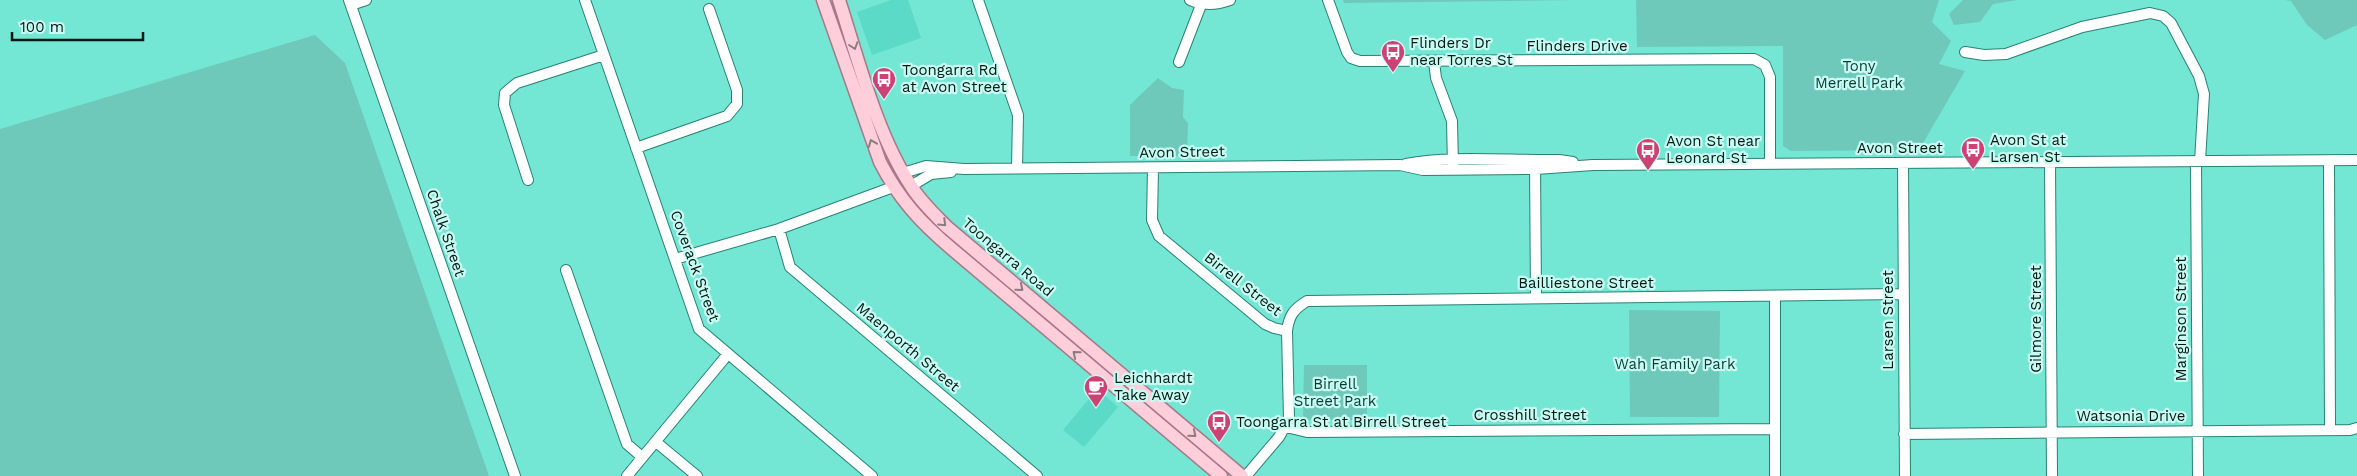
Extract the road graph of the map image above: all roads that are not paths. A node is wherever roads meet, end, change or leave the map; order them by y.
1 (366, 0) edge
2 (585, 0) edge
3 (823, 0) edge
4 (839, 0) edge
5 (978, 0) edge
6 (1190, 0) edge
7 (1230, 0) edge
8 (1328, 0) edge
9 (350, 3) edge
10 (1201, 5) junction
11 (709, 9) dead end
12 (1965, 52) dead end
13 (604, 55) junction
14 (1178, 62) dead end
15 (1434, 62) junction
16 (636, 148) junction
17 (2357, 160) edge
18 (2198, 161) junction
19 (2329, 161) junction
20 (2050, 162) junction
21 (1903, 163) junction
22 (1770, 164) junction
23 (1452, 165) junction
24 (1535, 165) junction
25 (1017, 168) junction
26 (1153, 168) junction
27 (964, 169) junction
28 (903, 173) junction
29 (528, 180) dead end
30 (911, 186) junction
31 (893, 187) junction
32 (779, 229) junction
33 (675, 259) junction
34 (566, 270) dead end
35 (1903, 294) junction
36 (1775, 296) junction
37 (1536, 297) junction
38 (1287, 331) junction
39 (728, 354) junction
40 (1286, 427) junction
41 (2357, 428) edge
42 (1774, 429) junction
43 (2330, 430) junction
44 (2197, 431) junction
45 (2051, 432) junction
46 (1904, 434) junction
47 (656, 442) junction
48 (642, 457) junction
49 (514, 476) edge
50 (627, 476) edge
51 (697, 476) edge
52 (872, 476) edge
53 (1037, 476) edge
54 (1221, 476) edge
55 (1244, 476) edge
56 (1775, 476) edge
57 (1904, 476) edge
58 (2052, 476) edge
59 (2198, 476) edge

1 - 9 street
2 - 13 street, Coverack Street
31 -> 3 main road, Toongarra Road
4 -> 28 main road, Toongarra Road
5 - 25 street
6 - 10 street
7 - 10 street
8 - 15 street, Flinders Drive
9 - 49 street, Chalk Street
10 - 14 street
11 - 16 street
12 - 18 street, Marginson Street
13 - 16 street, Coverack Street
13 - 29 street
15 - 22 street, Flinders Drive
15 - 23 street
16 - 33 street, Coverack Street
17 - 19 street, Avon Street
18 - 19 street, Avon Street
18 - 20 street, Avon Street
18 - 44 street, Marginson Street
19 - 43 street
20 - 21 street, Avon Street
20 - 45 street, Gilmore Street
21 - 22 street, Avon Street
21 - 35 street, Larsen Street
22 - 24 street, Avon Street
23 - 24 street, Avon Street
23 - 26 street, Avon Street
24 - 37 street
25 - 26 street, Avon Street
25 - 27 street, Avon Street
26 - 38 street, Birrell Street
27 - 28 street, Avon Street
27 - 30 street, Avon Street
28 - 30 main road, Toongarra Road
28 - 31 main road
30 - 31 main road
30 -> 55 main road, Toongarra Road
31 - 32 street
54 -> 31 main road, Toongarra Road
32 - 33 street
32 - 53 street, Maenporth Street
33 - 39 street, Coverack Street
34 - 48 street
35 - 36 street, Bailliestone Street
35 - 46 street, Larsen Street
36 - 37 street, Bailliestone Street
36 - 42 street
37 - 38 street, Bailliestone Street
38 - 40 street, Birrell Street
39 - 47 street
39 - 52 street, Coverack Street
40 - 42 street, Crosshill Street
40 - 55 street
41 - 43 street, Watsonia Drive
42 - 56 street
43 - 44 street, Watsonia Drive
44 - 45 street, Watsonia Drive
44 - 59 street, Marginson Street
45 - 46 street, Watsonia Drive
45 - 58 street, Gilmore Street
46 - 57 street, Larsen Street
47 - 48 street
47 - 51 street
48 - 50 street

